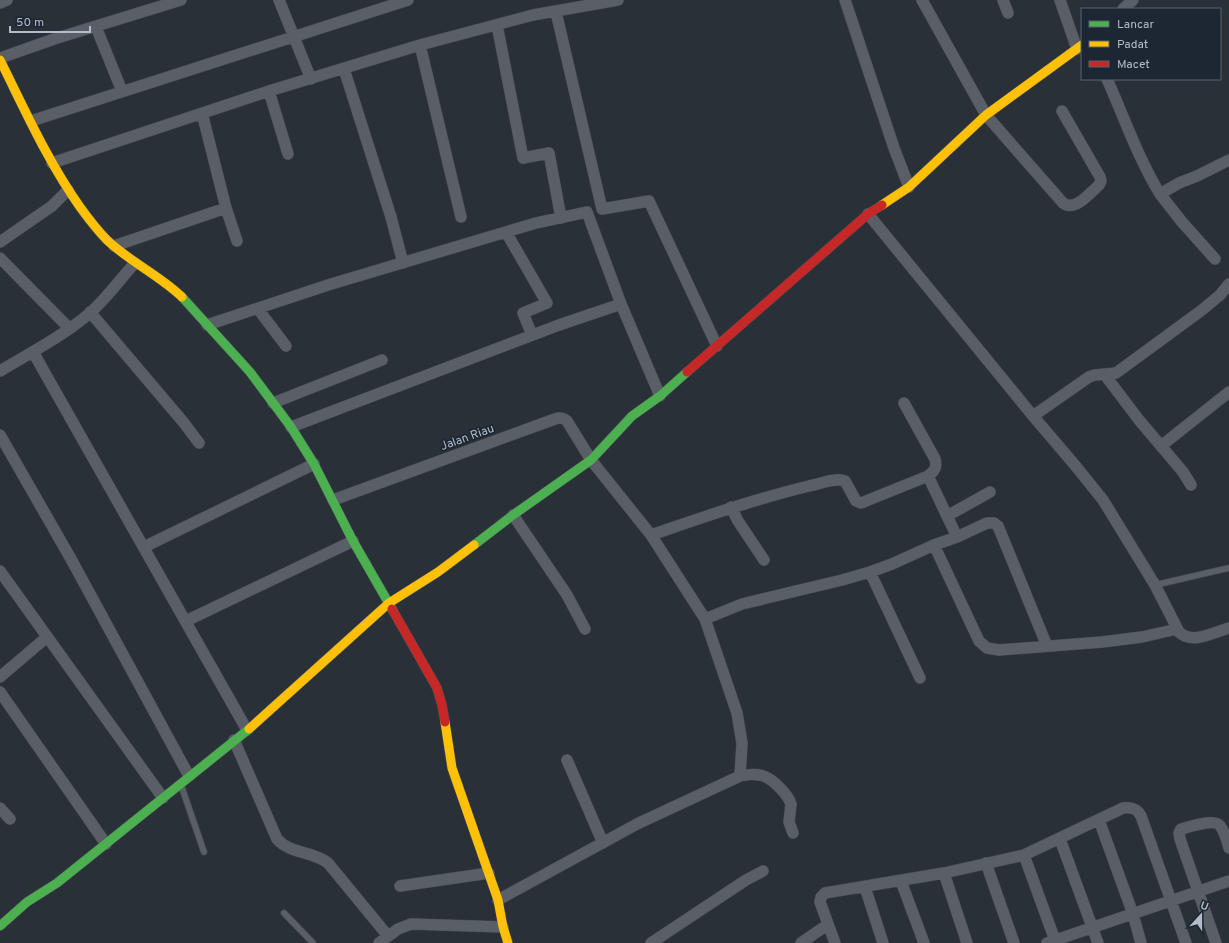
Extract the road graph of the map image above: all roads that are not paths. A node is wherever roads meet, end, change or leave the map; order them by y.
1 (6, 0) edge
2 (181, 0) edge
3 (279, 0) edge
4 (408, 0) edge
5 (618, 0) edge
6 (845, 0) edge
7 (1003, 0) edge
8 (1060, 0) edge
9 (1134, 0) edge
10 (926, 1) edge
11 (0, 3) edge
12 (1124, 8) edge
13 (556, 12) junction
14 (1008, 14) dead end
15 (497, 25) junction
16 (96, 26) junction
17 (293, 37) junction
18 (420, 45) junction
19 (1079, 47) edge
20 (0, 62) edge
21 (344, 69) junction
22 (311, 78) junction
23 (1107, 80) edge
24 (122, 92) junction
25 (269, 92) junction
26 (1062, 110) dead end
27 (202, 113) junction
28 (986, 115) junction
29 (31, 122) junction
30 (288, 154) dead end
31 (1229, 160) edge
32 (52, 163) junction
33 (909, 187) junction
34 (68, 190) junction
35 (1160, 194) junction
36 (226, 208) junction
37 (602, 208) junction
38 (587, 212) junction
39 (868, 214) junction
40 (461, 217) dead end
41 (561, 218) junction
42 (506, 232) junction
43 (237, 241) dead end
44 (0, 242) edge
45 (114, 246) junction
46 (0, 258) edge
47 (1215, 259) dead end
48 (403, 262) junction
49 (135, 263) junction
50 (1228, 287) edge
51 (622, 304) junction
52 (258, 309) junction
53 (90, 312) junction
54 (207, 325) junction
55 (69, 328) junction
56 (532, 335) junction
57 (286, 346) dead end
58 (717, 346) junction
59 (34, 352) junction
60 (382, 360) dead end
61 (0, 371) edge
62 (1105, 375) junction
63 (1229, 392) edge
64 (660, 396) junction
65 (273, 403) junction
66 (904, 403) dead end
67 (1033, 416) junction
68 (291, 427) junction
69 (0, 435) edge
70 (199, 443) dead end
71 (1161, 446) junction
72 (591, 460) junction
73 (314, 464) junction
74 (928, 476) junction
75 (1191, 485) dead end
76 (990, 492) dead end
77 (333, 500) junction
78 (731, 507) junction
79 (513, 515) junction
80 (947, 516) junction
81 (651, 535) junction
82 (958, 537) junction
83 (354, 541) junction
84 (934, 545) junction
85 (144, 546) junction
86 (764, 560) dead end
87 (1229, 568) edge
88 (0, 570) edge
89 (870, 572) junction
90 (1155, 585) junction
91 (389, 603) junction
92 (705, 619) junction
93 (186, 621) junction
94 (1229, 628) edge
95 (585, 629) dead end
96 (1177, 629) junction
97 (47, 637) junction
98 (1047, 646) junction
99 (0, 677) edge
100 (920, 678) dead end
101 (0, 692) edge
102 (247, 730) junction
103 (234, 740) junction
104 (567, 760) dead end
105 (189, 776) junction
106 (740, 776) junction
107 (180, 783) junction
108 (163, 798) junction
109 (1099, 820) junction
110 (793, 833) dead end
111 (1060, 839) junction
112 (604, 843) junction
113 (106, 844) junction
114 (1229, 848) edge
115 (204, 852) dead end
116 (1024, 855) junction
117 (986, 863) junction
118 (763, 871) dead end
119 (489, 873) junction
120 (944, 873) junction
121 (902, 881) junction
122 (1229, 881) edge
123 (400, 886) dead end
124 (865, 887) junction
125 (1198, 892) junction
126 (498, 900) junction
127 (1171, 901) junction
128 (284, 913) dead end
129 (1133, 914) junction
130 (827, 925) junction
131 (0, 926) edge
132 (503, 927) junction
133 (1093, 927) junction
134 (383, 940) edge
135 (1053, 942) edge
136 (313, 943) edge
137 (508, 943) edge
138 (651, 943) edge
139 (801, 943) edge
140 (834, 943) edge
141 (883, 943) edge
142 (924, 943) edge
143 (968, 943) edge
144 (1014, 943) edge
145 (1098, 943) edge
146 (1141, 943) edge
147 (1186, 943) edge
148 (1216, 943) edge

1 - 11 street
2 - 16 street
3 - 17 street
4 - 17 street
5 - 13 street
6 - 33 street
7 - 14 street
8 - 19 street
9 - 12 street
10 - 28 street
13 - 15 street
13 - 37 street
15 - 18 street
15 - 41 street
16 - 20 street
16 - 24 street
17 - 22 street
17 - 24 street
18 - 21 street
18 - 40 street
19 - 28 street
20 - 29 street
21 - 22 street
21 - 48 street
22 - 25 street
23 - 35 street
24 - 29 street
25 - 27 street
25 - 30 street
26 - 28 street
27 - 32 street
27 - 36 street
28 - 33 street
29 - 32 street
31 - 35 street
32 - 34 street
33 - 39 street
34 - 44 street
34 - 45 street
35 - 47 street
36 - 43 street
36 - 45 street
37 - 38 street
37 - 58 street
38 - 41 street
38 - 51 street
39 - 58 street
39 - 67 street
41 - 42 street
42 - 48 street
42 - 56 street
45 - 49 street
46 - 55 street
48 - 52 street
49 - 53 street
49 - 54 street
50 - 62 street
51 - 56 street
51 - 64 street
52 - 54 street
52 - 57 street
53 - 55 street
53 - 70 street
54 - 65 street
55 - 59 street
56 - 68 street
58 - 64 street
59 - 61 street
59 - 85 street
60 - 65 street
62 - 67 street
62 - 71 street
63 - 71 street
64 - 72 street
65 - 68 street
66 - 74 street
67 - 90 street
68 - 73 street
69 - 105 street
71 - 75 street
72 - 77 street, Jalan Riau
72 - 79 street
72 - 81 street, Jalan Riau
73 - 77 street
73 - 85 street
74 - 78 street
74 - 80 street
76 - 80 street
77 - 83 street
78 - 81 street
78 - 86 street
79 - 91 street
79 - 95 street
80 - 82 street
81 - 92 street, Jalan Riau
82 - 84 street
82 - 98 street
83 - 91 street
83 - 93 street
84 - 89 street
84 - 98 street
85 - 93 street
87 - 90 lane
88 - 97 street
89 - 92 street
89 - 100 street
90 - 96 street
91 - 102 street
91 - 119 street
92 - 106 street, Jalan Riau
93 - 102 street
94 - 96 street
96 - 98 street
97 - 99 street
97 - 108 street
101 - 113 street
102 - 103 street
103 - 105 street
103 - 134 street
104 - 112 street
105 - 107 street
106 - 110 street
106 - 112 street
107 - 108 street
107 - 115 lane
108 - 113 street
109 - 111 street
109 - 127 street
109 - 129 street
111 - 116 street
111 - 133 street
112 - 126 street
113 - 131 street
114 - 125 street
116 - 117 street
116 - 135 street
117 - 120 street
117 - 144 street
118 - 138 street
119 - 123 street
119 - 126 street
120 - 121 street
120 - 143 street
121 - 124 street
121 - 142 street
122 - 125 street
124 - 130 street
124 - 141 street
125 - 127 street
125 - 148 street
126 - 132 street
127 - 129 street
127 - 147 street
128 - 136 lane
129 - 133 street
129 - 146 street
130 - 139 street
130 - 140 street
132 - 134 street
132 - 137 street
133 - 135 street
133 - 145 street

